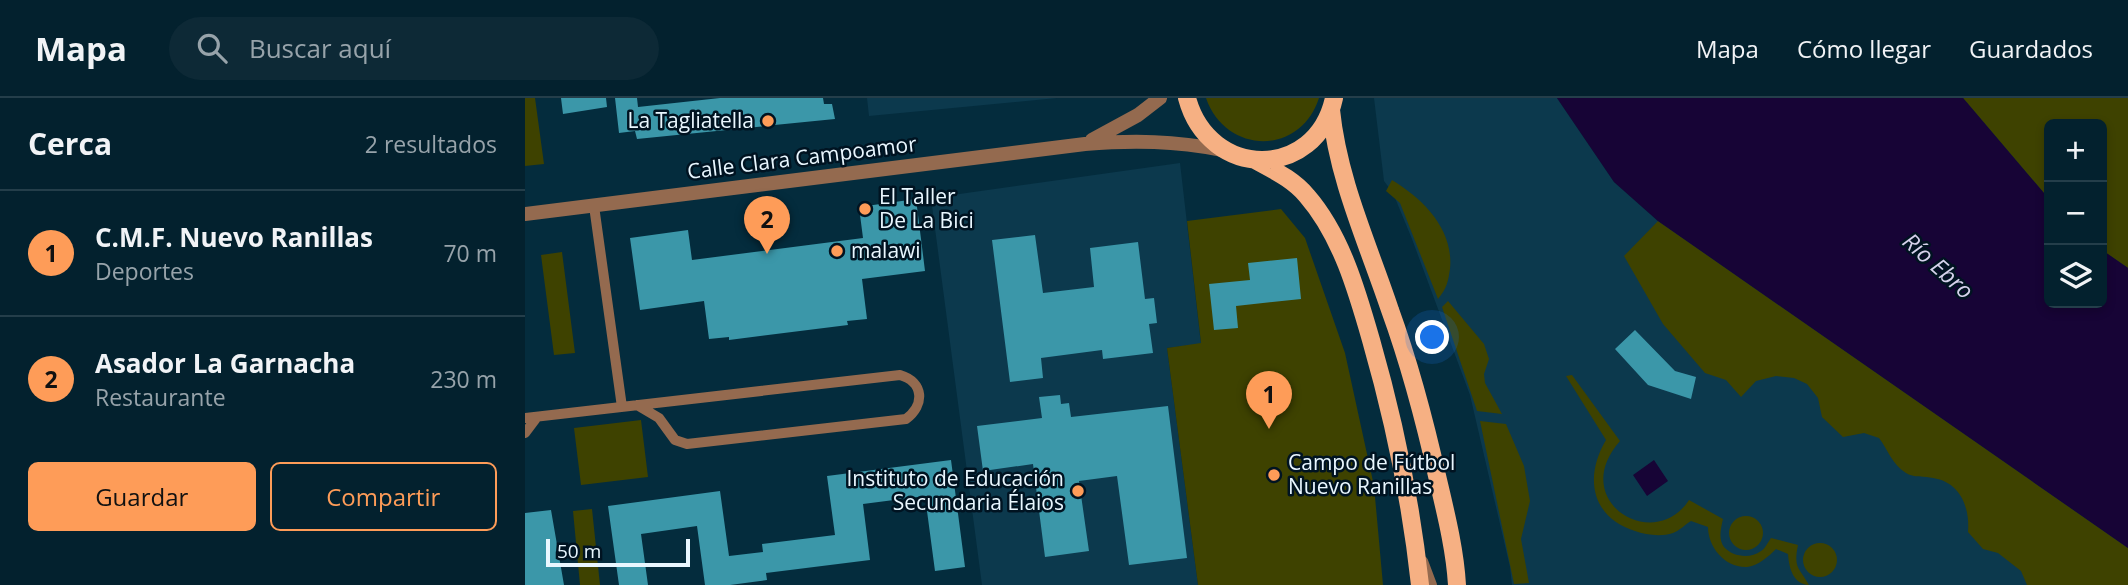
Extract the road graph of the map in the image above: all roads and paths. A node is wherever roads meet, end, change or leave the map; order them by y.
1 (1160, 98) edge
2 (1187, 98) edge
3 (1333, 104) edge
4 (1084, 144) junction
5 (1223, 150) junction
6 (1255, 160) junction
7 (594, 206) junction
8 (525, 214) edge
9 (683, 400) junction
10 (637, 405) junction
11 (622, 407) junction
12 (537, 417) junction
13 (525, 418) edge
14 (667, 431) junction
15 (525, 433) edge
16 (1415, 539) junction
17 (1420, 585) edge
18 (1432, 585) edge
19 (1457, 585) edge

1 - 4 street, Calle Clara Campoamor
2 - 5 main road
3 - 6 main road
3 - 19 main road
4 - 5 street, Calle Clara Campoamor
4 - 7 street, Calle Clara Campoamor
5 - 6 main road
6 - 16 main road
7 - 8 street, Calle Clara Campoamor
7 - 11 lane
9 - 10 lane
9 - 14 lane
9 - 14 lane
10 - 11 lane
10 - 14 lane
11 - 12 lane
12 - 13 lane
12 - 15 lane
16 - 17 main road
16 - 18 lane

